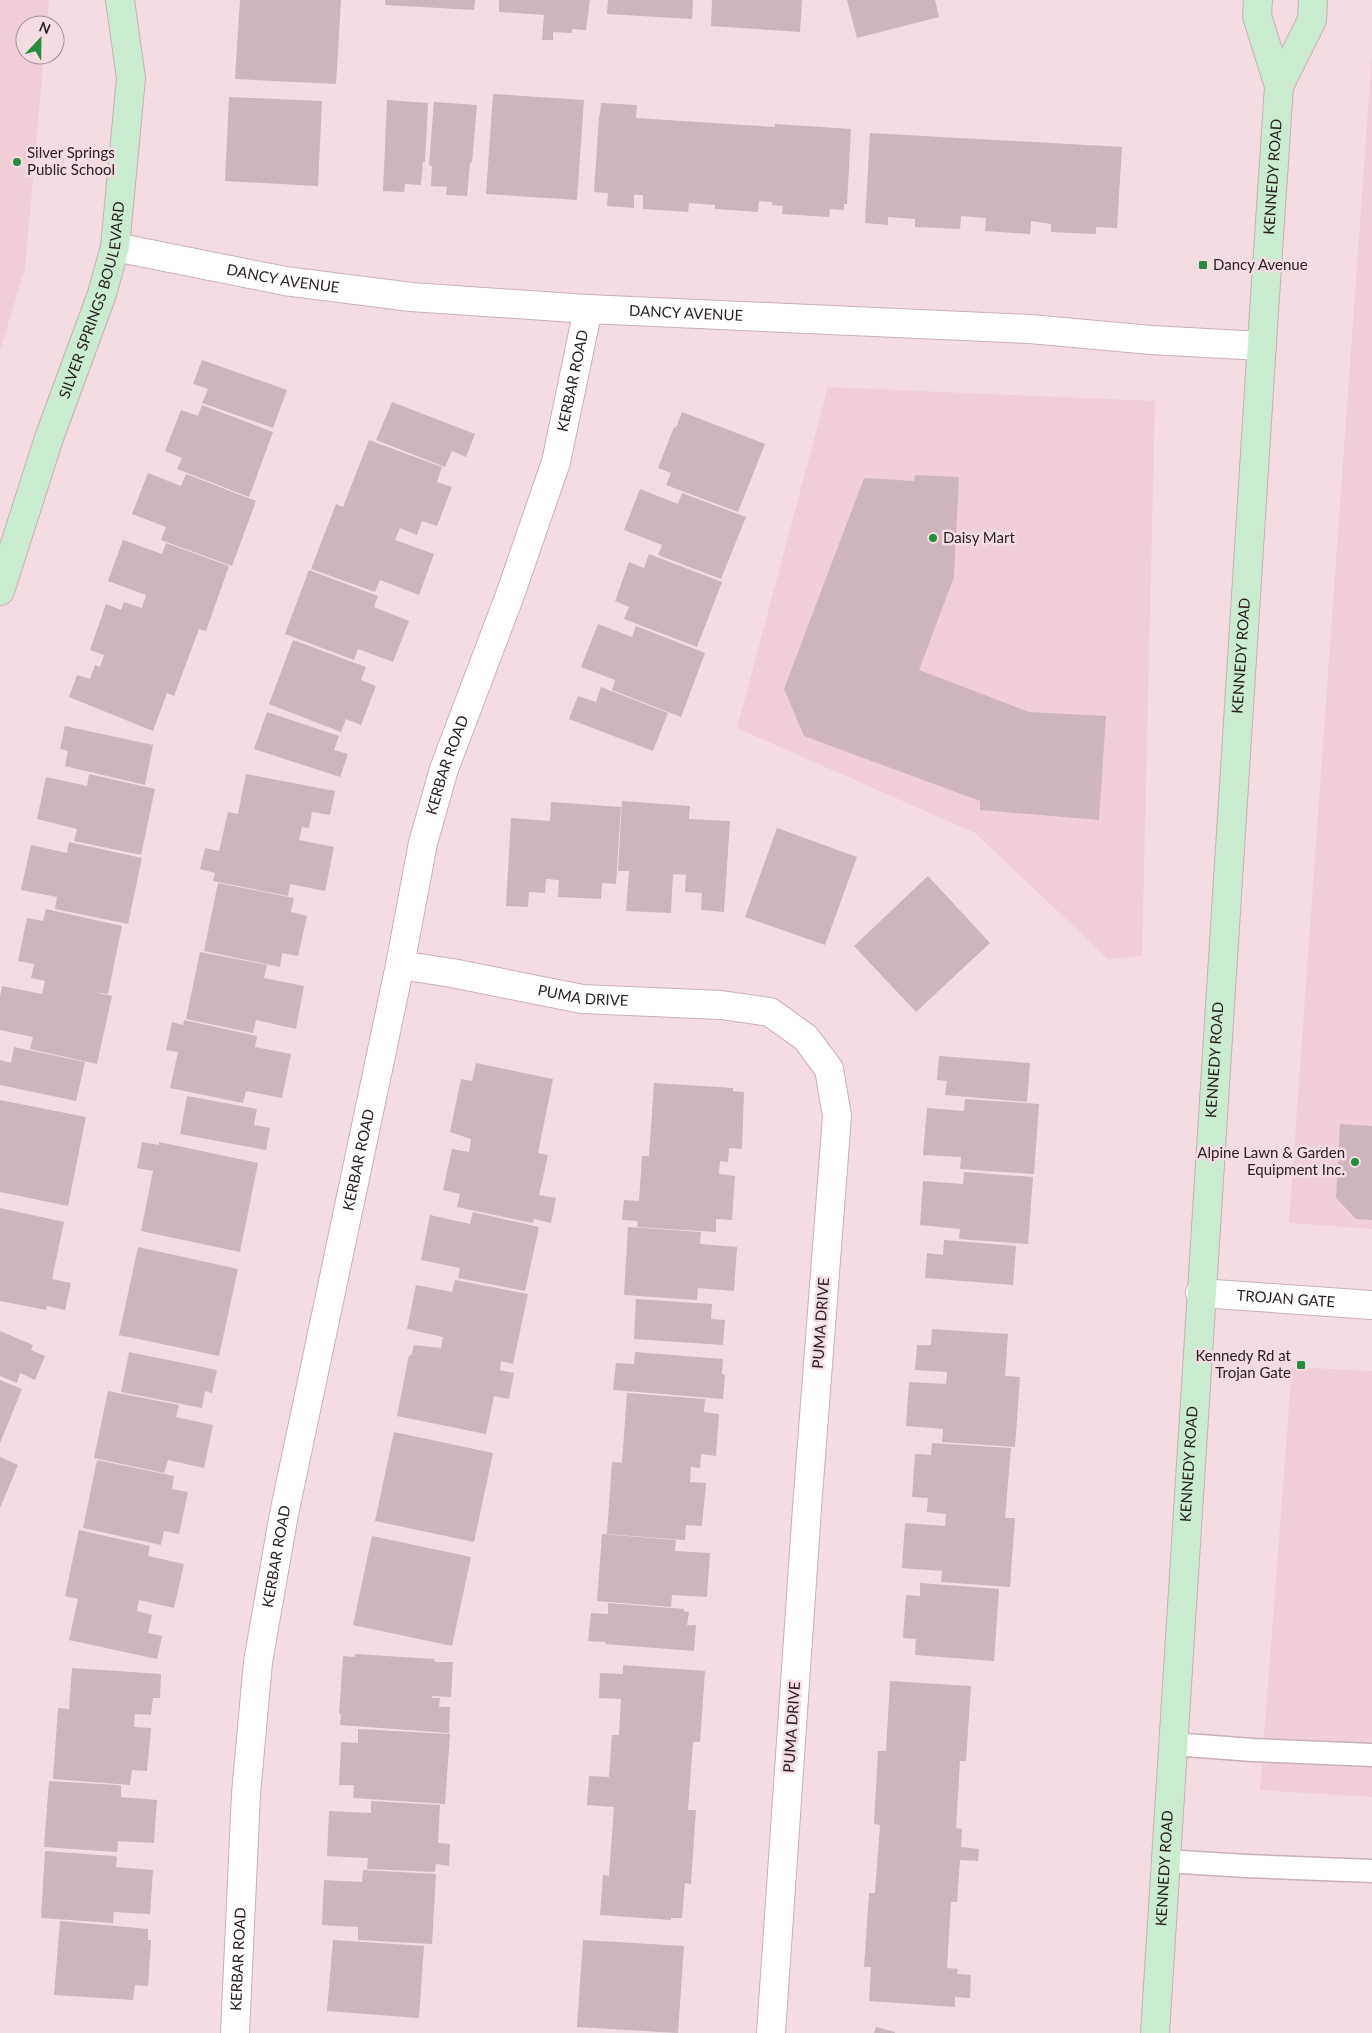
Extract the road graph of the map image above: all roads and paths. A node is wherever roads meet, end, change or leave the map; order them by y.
1 (120, 0) edge
2 (1258, 0) edge
3 (1313, 0) edge
4 (1279, 86) junction
5 (115, 246) junction
6 (588, 309) junction
7 (1262, 346) junction
8 (0, 591) edge
9 (400, 965) junction
10 (1200, 1293) junction
11 (1372, 1305) edge
12 (1173, 1744) junction
13 (1372, 1754) edge
14 (1165, 1860) junction
15 (1372, 1872) edge
16 (235, 2033) edge
17 (771, 2033) edge
18 (1155, 2033) edge

1 - 5 main road, SILVER SPRINGS BOULEVARD
2 - 4 main road, KENNEDY ROAD
3 - 4 main road, KENNEDY ROAD
4 - 7 main road, KENNEDY ROAD
5 - 6 street, DANCY AVENUE
5 - 8 main road, SILVER SPRINGS BOULEVARD
6 - 7 street, DANCY AVENUE
6 - 9 street, KERBAR ROAD
7 - 10 main road, KENNEDY ROAD
9 - 16 street, KERBAR ROAD
9 - 17 street, PUMA DRIVE
10 - 11 street, TROJAN GATE
10 - 12 main road, KENNEDY ROAD
12 - 13 lane
12 - 14 main road, KENNEDY ROAD
14 - 15 lane
14 - 18 main road, KENNEDY ROAD

